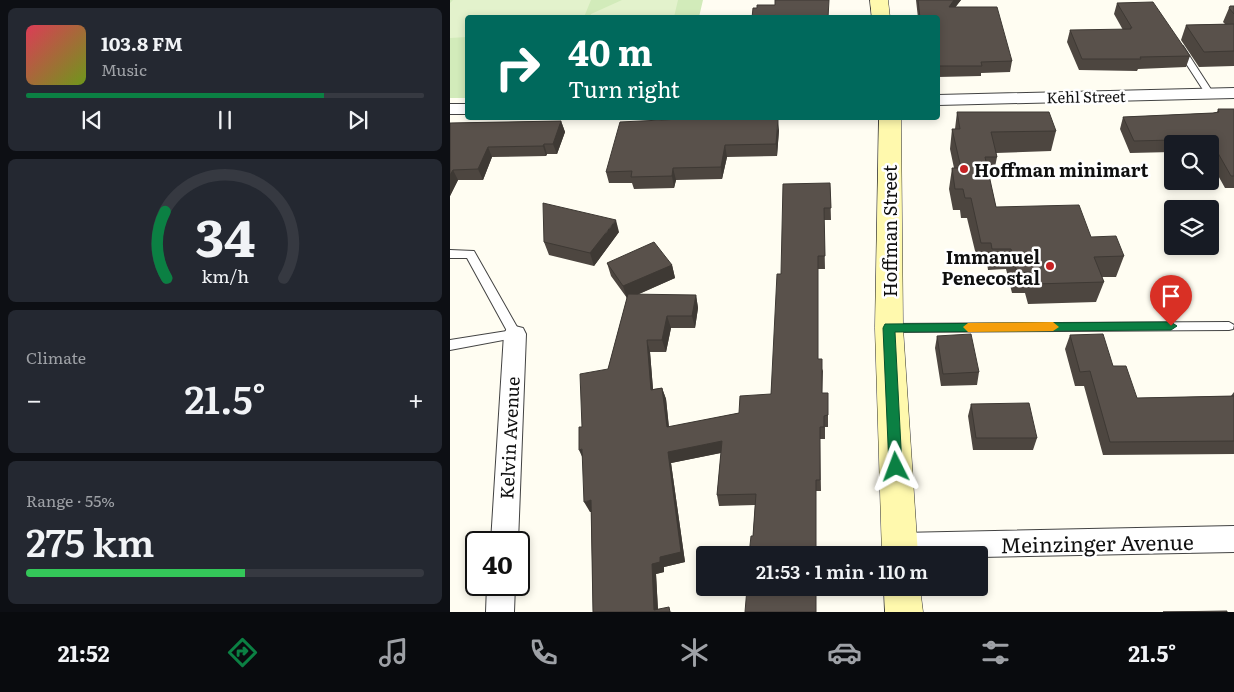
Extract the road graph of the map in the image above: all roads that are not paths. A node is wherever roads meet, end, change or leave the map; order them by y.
1 (879, 0) edge
2 (881, 15) edge
3 (1173, 36) edge
4 (1234, 93) edge
5 (1210, 94) junction
6 (940, 100) edge
7 (450, 109) edge
8 (465, 109) edge
9 (890, 120) edge
10 (450, 254) edge
11 (1229, 326) dead end
12 (889, 328) junction
13 (515, 334) junction
14 (450, 345) edge
15 (505, 531) edge
16 (1234, 539) edge
17 (900, 546) edge
18 (988, 548) edge
19 (501, 596) edge
20 (903, 596) edge
21 (500, 612) edge
22 (904, 612) edge

1 - 2 street
3 - 5 lane
4 - 5 street, Kehl Street
5 - 6 street, Kehl Street
7 - 8 street
9 - 12 street, Hoffman Street
10 - 13 lane
11 - 12 lane
12 - 17 street, Hoffman Street
13 - 14 lane
13 - 15 street, Kelvin Avenue
16 - 18 street, Meinzinger Avenue
19 - 21 street
20 - 22 street

